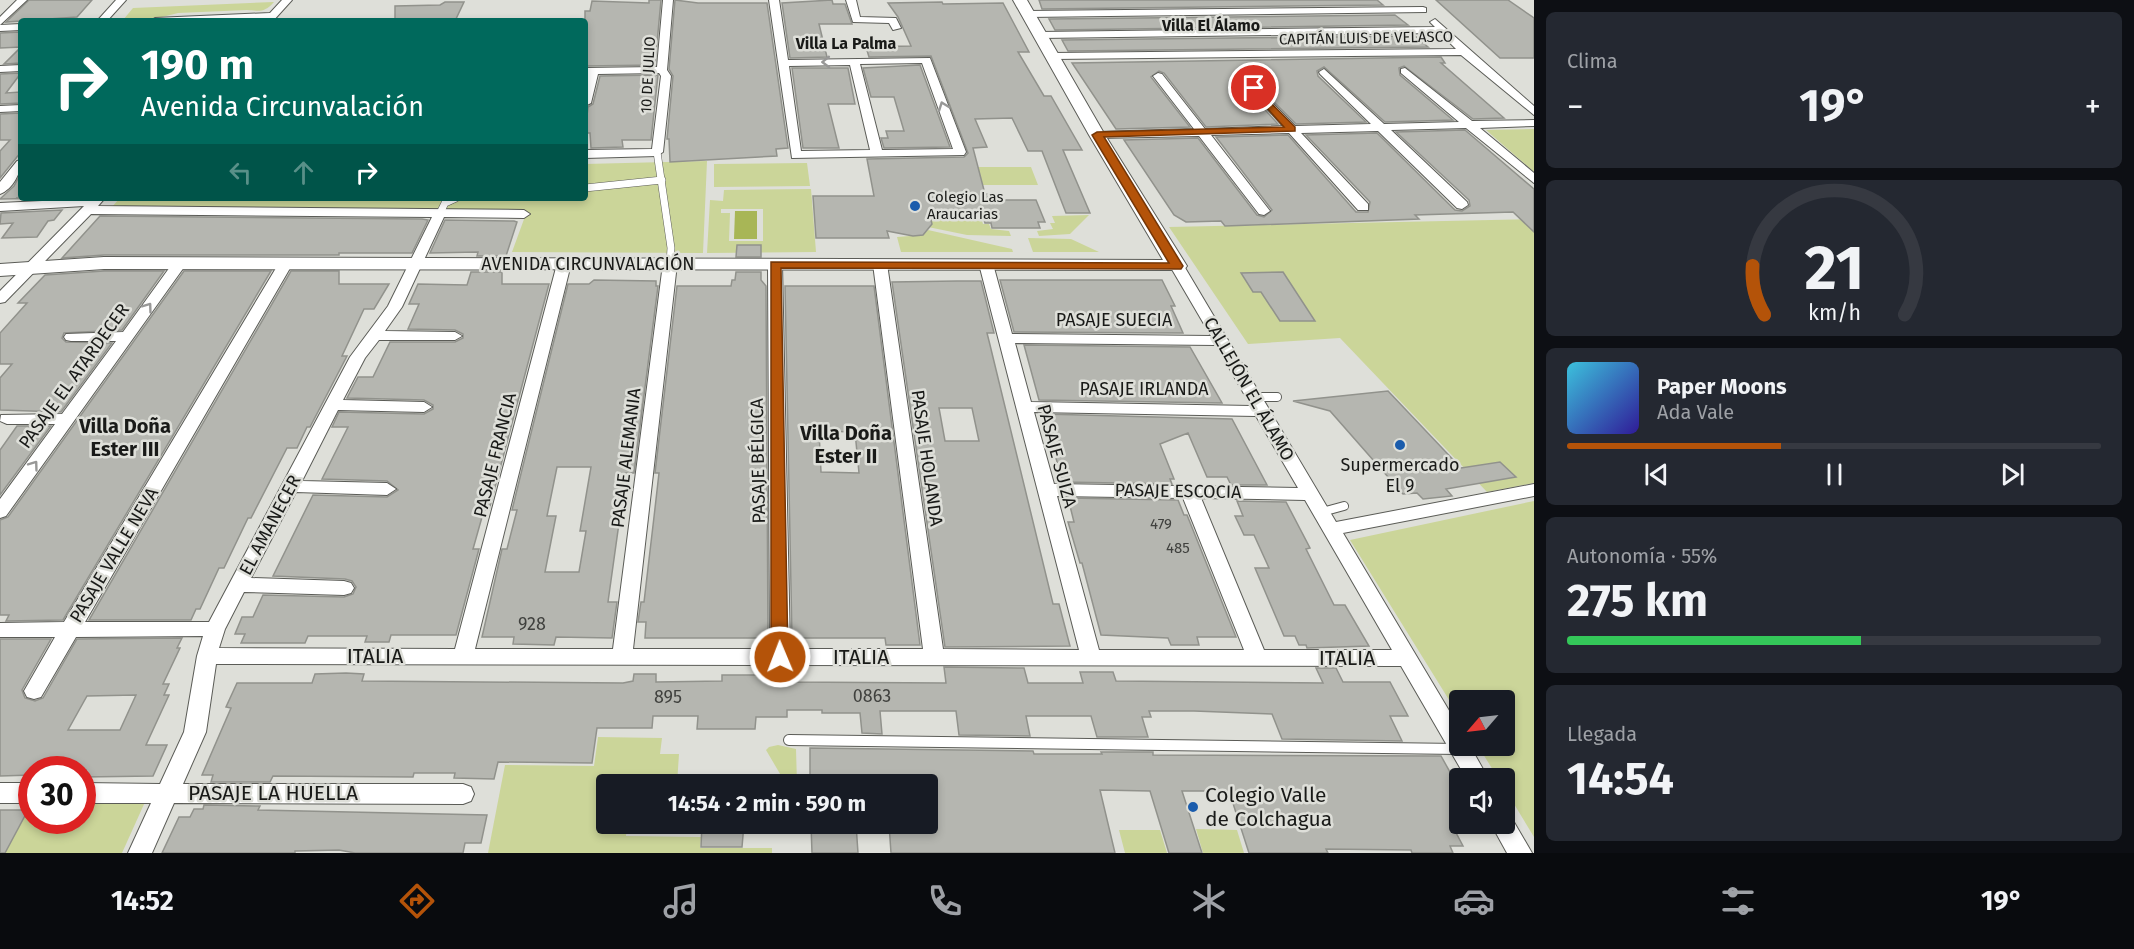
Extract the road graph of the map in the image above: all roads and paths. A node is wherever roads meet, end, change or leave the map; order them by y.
1 (22, 0) edge
2 (121, 0) edge
3 (287, 0) edge
4 (668, 0) edge
5 (774, 0) edge
6 (851, 0) edge
7 (1193, 0) edge
8 (1414, 0) edge
9 (1024, 7) edge
10 (1423, 10) junction
11 (1203, 12) junction
12 (105, 18) edge
13 (270, 18) edge
14 (0, 21) edge
15 (18, 27) edge
16 (0, 28) edge
17 (896, 28) dead end
18 (1443, 30) junction
19 (1221, 32) junction
20 (1040, 35) junction
21 (1464, 52) junction
22 (1239, 54) junction
23 (1053, 56) junction
24 (854, 62) junction
25 (783, 63) junction
26 (18, 68) edge
27 (0, 69) edge
28 (662, 70) junction
29 (589, 71) edge
30 (1406, 71) dead end
31 (1324, 72) dead end
32 (1242, 75) dead end
33 (1158, 76) dead end
34 (18, 108) edge
35 (0, 109) edge
36 (1534, 112) edge
37 (1534, 123) edge
38 (1469, 125) junction
39 (1381, 127) junction
40 (1292, 129) junction
41 (1202, 132) junction
42 (1097, 135) junction
43 (657, 152) junction
44 (877, 153) junction
45 (588, 154) edge
46 (18, 168) edge
47 (1534, 178) edge
48 (662, 180) junction
49 (588, 188) edge
50 (0, 190) edge
51 (448, 201) edge
52 (94, 203) edge
53 (1462, 205) dead end
54 (0, 207) edge
55 (1363, 207) dead end
56 (1264, 211) dead end
57 (440, 213) junction
58 (524, 214) dead end
59 (180, 263) junction
60 (286, 263) junction
61 (418, 263) junction
62 (564, 264) junction
63 (670, 264) junction
64 (775, 264) junction
65 (880, 264) junction
66 (986, 264) junction
67 (1177, 266) junction
68 (30, 268) junction
69 (0, 270) edge
70 (0, 299) edge
71 (372, 335) junction
72 (127, 336) junction
73 (455, 336) dead end
74 (71, 337) dead end
75 (1006, 338) junction
76 (1222, 341) junction
77 (1277, 397) dead end
78 (1258, 404) junction
79 (335, 405) junction
80 (424, 407) dead end
81 (1024, 408) junction
82 (7, 419) dead end
83 (68, 419) junction
84 (291, 486) junction
85 (387, 489) dead end
86 (1046, 490) junction
87 (1534, 490) edge
88 (1189, 491) junction
89 (1311, 494) junction
90 (1344, 507) dead end
91 (0, 512) edge
92 (1322, 512) junction
93 (1332, 529) junction
94 (238, 585) junction
95 (344, 588) dead end
96 (215, 629) junction
97 (0, 630) edge
98 (70, 630) junction
99 (207, 656) junction
100 (463, 656) junction
101 (622, 657) junction
102 (780, 657) junction
103 (934, 657) junction
104 (1091, 657) junction
105 (1257, 658) junction
106 (1406, 658) junction
107 (34, 691) dead end
108 (1449, 730) edge
109 (789, 740) dead end
110 (1449, 749) edge
111 (0, 793) edge
112 (18, 793) edge
113 (96, 793) edge
114 (170, 793) junction
115 (463, 795) dead end
116 (1509, 834) edge
117 (140, 853) edge
118 (1520, 853) edge

1 - 14 street
2 - 12 street
3 - 13 street
4 - 28 street, 10 DE JULIO
5 - 25 street
6 - 17 street
7 - 11 street
8 - 10 street
9 - 11 street
9 - 20 street, CALLEJÓN EL ÁLAMO
10 - 11 street
10 - 18 street
11 - 19 street
15 - 16 street
18 - 19 street
18 - 21 street
19 - 20 street
19 - 22 street
20 - 23 street, CALLEJÓN EL ÁLAMO
21 - 22 street, CAPITÁN LUIS DE VELASCO
21 - 36 street
22 - 23 street, CAPITÁN LUIS DE VELASCO
23 - 42 street, CALLEJÓN EL ÁLAMO
24 -> 25 street
24 - 44 street
44 -> 24 street
25 - 44 street
26 - 27 street
28 - 29 street
28 - 43 street, 10 DE JULIO
30 - 38 street
31 - 39 street
32 - 40 street
33 - 41 street
34 - 35 street
37 - 38 street
38 - 39 street
38 - 47 street
39 - 40 street
39 - 53 street
40 - 41 street
40 - 55 street
41 - 42 street
41 - 56 street
42 - 67 street, CALLEJÓN EL ÁLAMO
43 - 45 street
43 - 48 lane
46 - 50 street
48 - 49 lane
48 - 63 lane
51 - 57 lane
52 - 54 street
52 - 57 street
52 - 68 street
57 - 58 street
57 - 61 street, EL AMANECER
59 - 60 street, AVENIDA CIRCUNVALACIÓN
59 - 68 street, AVENIDA CIRCUNVALACIÓN
72 -> 59 street, PASAJE EL ATARDECER
60 - 61 street, AVENIDA CIRCUNVALACIÓN
60 - 98 street, PASAJE VALLE NEVA
61 - 62 street, AVENIDA CIRCUNVALACIÓN
61 - 71 street, EL AMANECER
62 - 63 street, AVENIDA CIRCUNVALACIÓN
62 - 100 street, PASAJE FRANCIA
63 - 64 street, AVENIDA CIRCUNVALACIÓN
63 - 101 street, PASAJE ALEMANIA
64 - 65 street, AVENIDA CIRCUNVALACIÓN
64 - 102 street, PASAJE BÉLGICA
65 - 66 street, AVENIDA CIRCUNVALACIÓN
65 - 103 street, PASAJE HOLANDA
66 - 67 street, AVENIDA CIRCUNVALACIÓN
66 - 75 street, PASAJE SUIZA
67 - 76 street, CALLEJÓN EL ÁLAMO
68 - 69 street, AVENIDA CIRCUNVALACIÓN
68 - 70 street
71 - 73 street
71 - 79 street, EL AMANECER
72 - 74 street
72 - 83 street, PASAJE EL ATARDECER
75 - 76 street, PASAJE SUECIA
75 - 81 street, PASAJE SUIZA
76 - 78 street, CALLEJÓN EL ÁLAMO
77 - 78 lane
78 - 81 street, PASAJE IRLANDA
78 - 89 street, CALLEJÓN EL ÁLAMO
79 - 80 street
79 - 84 street, EL AMANECER
81 - 86 street, PASAJE SUIZA
82 - 83 street
91 -> 83 street, PASAJE EL ATARDECER
84 - 85 street
84 - 94 street, EL AMANECER
86 - 88 street, PASAJE ESCOCIA
86 - 104 street, PASAJE SUIZA
87 - 93 street
88 - 89 street, PASAJE ESCOCIA
88 - 105 street
89 - 92 street, CALLEJÓN EL ÁLAMO
90 - 92 lane
92 - 93 street, CALLEJÓN EL ÁLAMO
93 - 106 street, CALLEJÓN EL ÁLAMO
94 - 95 street
94 - 96 street, EL AMANECER
96 - 98 street
96 - 99 street, EL AMANECER
97 - 98 street
98 - 107 street, PASAJE VALLE NEVA
99 - 100 street, ITALIA
99 - 114 street, EL AMANECER
100 - 101 street, ITALIA
101 - 102 street, ITALIA
102 - 103 street, ITALIA
103 - 104 street, ITALIA
104 - 105 street, ITALIA
105 - 106 street, ITALIA
106 - 108 street, CALLEJÓN EL ÁLAMO
109 - 110 lane
111 - 112 street
113 - 114 street, PASAJE LA HUELLA
114 - 115 street, PASAJE LA HUELLA
114 - 117 street, EL AMANECER
116 - 118 street

